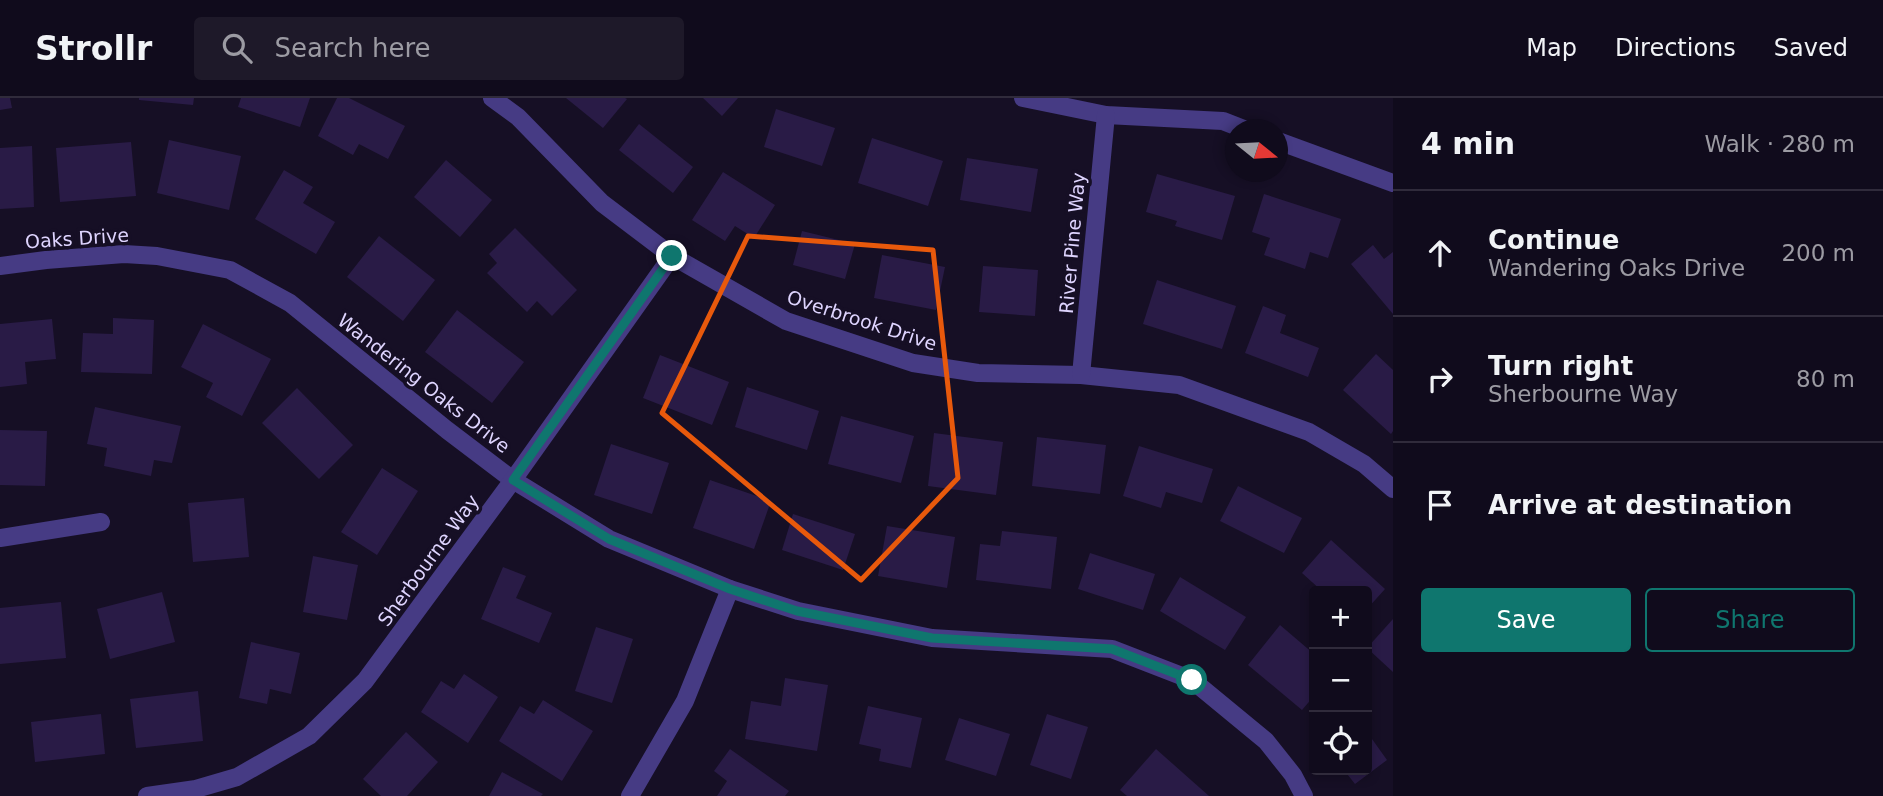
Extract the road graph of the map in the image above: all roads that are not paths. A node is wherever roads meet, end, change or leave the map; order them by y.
1 (492, 98) edge
2 (1023, 98) edge
3 (1106, 115) junction
4 (1225, 122) edge
5 (1288, 145) edge
6 (1393, 183) edge
7 (157, 256) joint
8 (672, 256) junction
9 (0, 266) edge
10 (1081, 375) junction
11 (513, 480) junction
12 (1393, 489) edge
13 (101, 523) dead end
14 (0, 538) edge
15 (730, 589) junction
16 (147, 796) edge
17 (630, 796) edge
18 (1304, 796) edge

1 - 8 street, Overbrook Drive
2 - 3 street
3 - 4 street
3 - 10 street, River Pine Way
5 - 6 street
7 - 9 street, Oaks Drive
7 - 11 street, Wandering Oaks Drive
8 - 10 street, Overbrook Drive
8 - 11 street, Sherbourne Way
10 - 12 street, Overbrook Drive
11 - 15 street, Wandering Oaks Drive
11 - 16 street, Sherbourne Way
13 - 14 street
15 - 17 street
15 - 18 street, Wandering Oaks Drive

